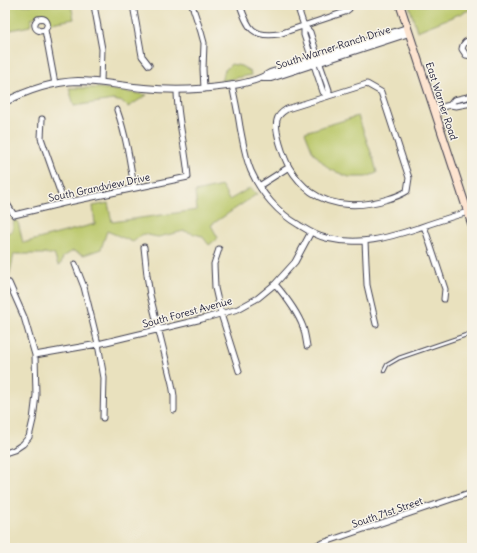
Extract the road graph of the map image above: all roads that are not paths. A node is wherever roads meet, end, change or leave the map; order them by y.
1 (94, 5) edge
2 (133, 5) edge
3 (192, 5) edge
4 (240, 5) edge
5 (297, 5) edge
6 (351, 5) edge
7 (400, 5) edge
8 (304, 26) junction
9 (45, 30) dead end
10 (408, 31) junction
11 (472, 40) edge
12 (472, 56) edge
13 (316, 61) junction
14 (149, 65) dead end
15 (101, 82) junction
16 (55, 84) junction
17 (232, 85) junction
18 (204, 89) junction
19 (177, 90) junction
20 (328, 96) junction
21 (472, 96) edge
22 (5, 102) edge
23 (472, 103) edge
24 (450, 104) junction
25 (117, 110) dead end
26 (434, 110) junction
27 (42, 119) dead end
28 (289, 167) junction
29 (259, 186) junction
30 (134, 188) junction
31 (5, 199) edge
32 (64, 203) junction
33 (468, 212) junction
34 (472, 225) edge
35 (424, 226) junction
36 (311, 232) junction
37 (365, 241) junction
38 (144, 247) dead end
39 (219, 249) dead end
40 (75, 264) dead end
41 (7, 284) edge
42 (275, 284) junction
43 (444, 299) dead end
44 (221, 314) junction
45 (376, 324) dead end
46 (158, 330) junction
47 (472, 333) edge
48 (98, 344) junction
49 (307, 346) dead end
50 (35, 356) junction
51 (239, 371) dead end
52 (384, 371) dead end
53 (174, 410) dead end
54 (103, 418) dead end
55 (5, 453) edge
56 (472, 492) edge
57 (308, 548) edge

1 - 15 street
2 - 14 street
3 - 18 street
4 - 8 street
5 - 8 street
6 - 8 street
7 - 10 main road, East Warner Road
8 - 13 street
9 - 16 street
10 - 13 street, South Warner Ranch Drive
10 - 26 main road, East Warner Road
11 - 12 street
13 - 17 street, South Warner Ranch Drive
13 - 20 street
15 - 16 street, South Warner Ranch Drive
15 - 19 street, South Warner Ranch Drive
16 - 22 street, South Warner Ranch Drive
17 - 18 street, South Warner Ranch Drive
17 - 29 street
18 - 19 street, South Warner Ranch Drive
19 - 30 street, South Grandview Drive
20 - 28 street
20 - 28 street
21 - 24 street
23 - 24 street
24 - 26 street
25 - 30 street
26 - 33 main road, East Warner Road
27 - 32 street
28 - 29 street
29 - 36 street
30 - 32 street, South Grandview Drive
31 - 32 street, South Grandview Drive
33 - 34 main road, East Warner Road
33 - 35 street
35 - 37 street
35 - 43 street
36 - 37 street
36 - 42 street, South Forest Avenue
37 - 45 street
38 - 46 street
39 - 44 street
40 - 48 street
41 - 50 street
42 - 44 street, South Forest Avenue
42 - 49 street
44 - 46 street, South Forest Avenue
44 - 51 street
46 - 48 street, South Forest Avenue
46 - 53 street
47 - 52 lane
48 - 50 street, South Forest Avenue
48 - 54 street
50 - 55 street
56 - 57 street, South 71st Street

